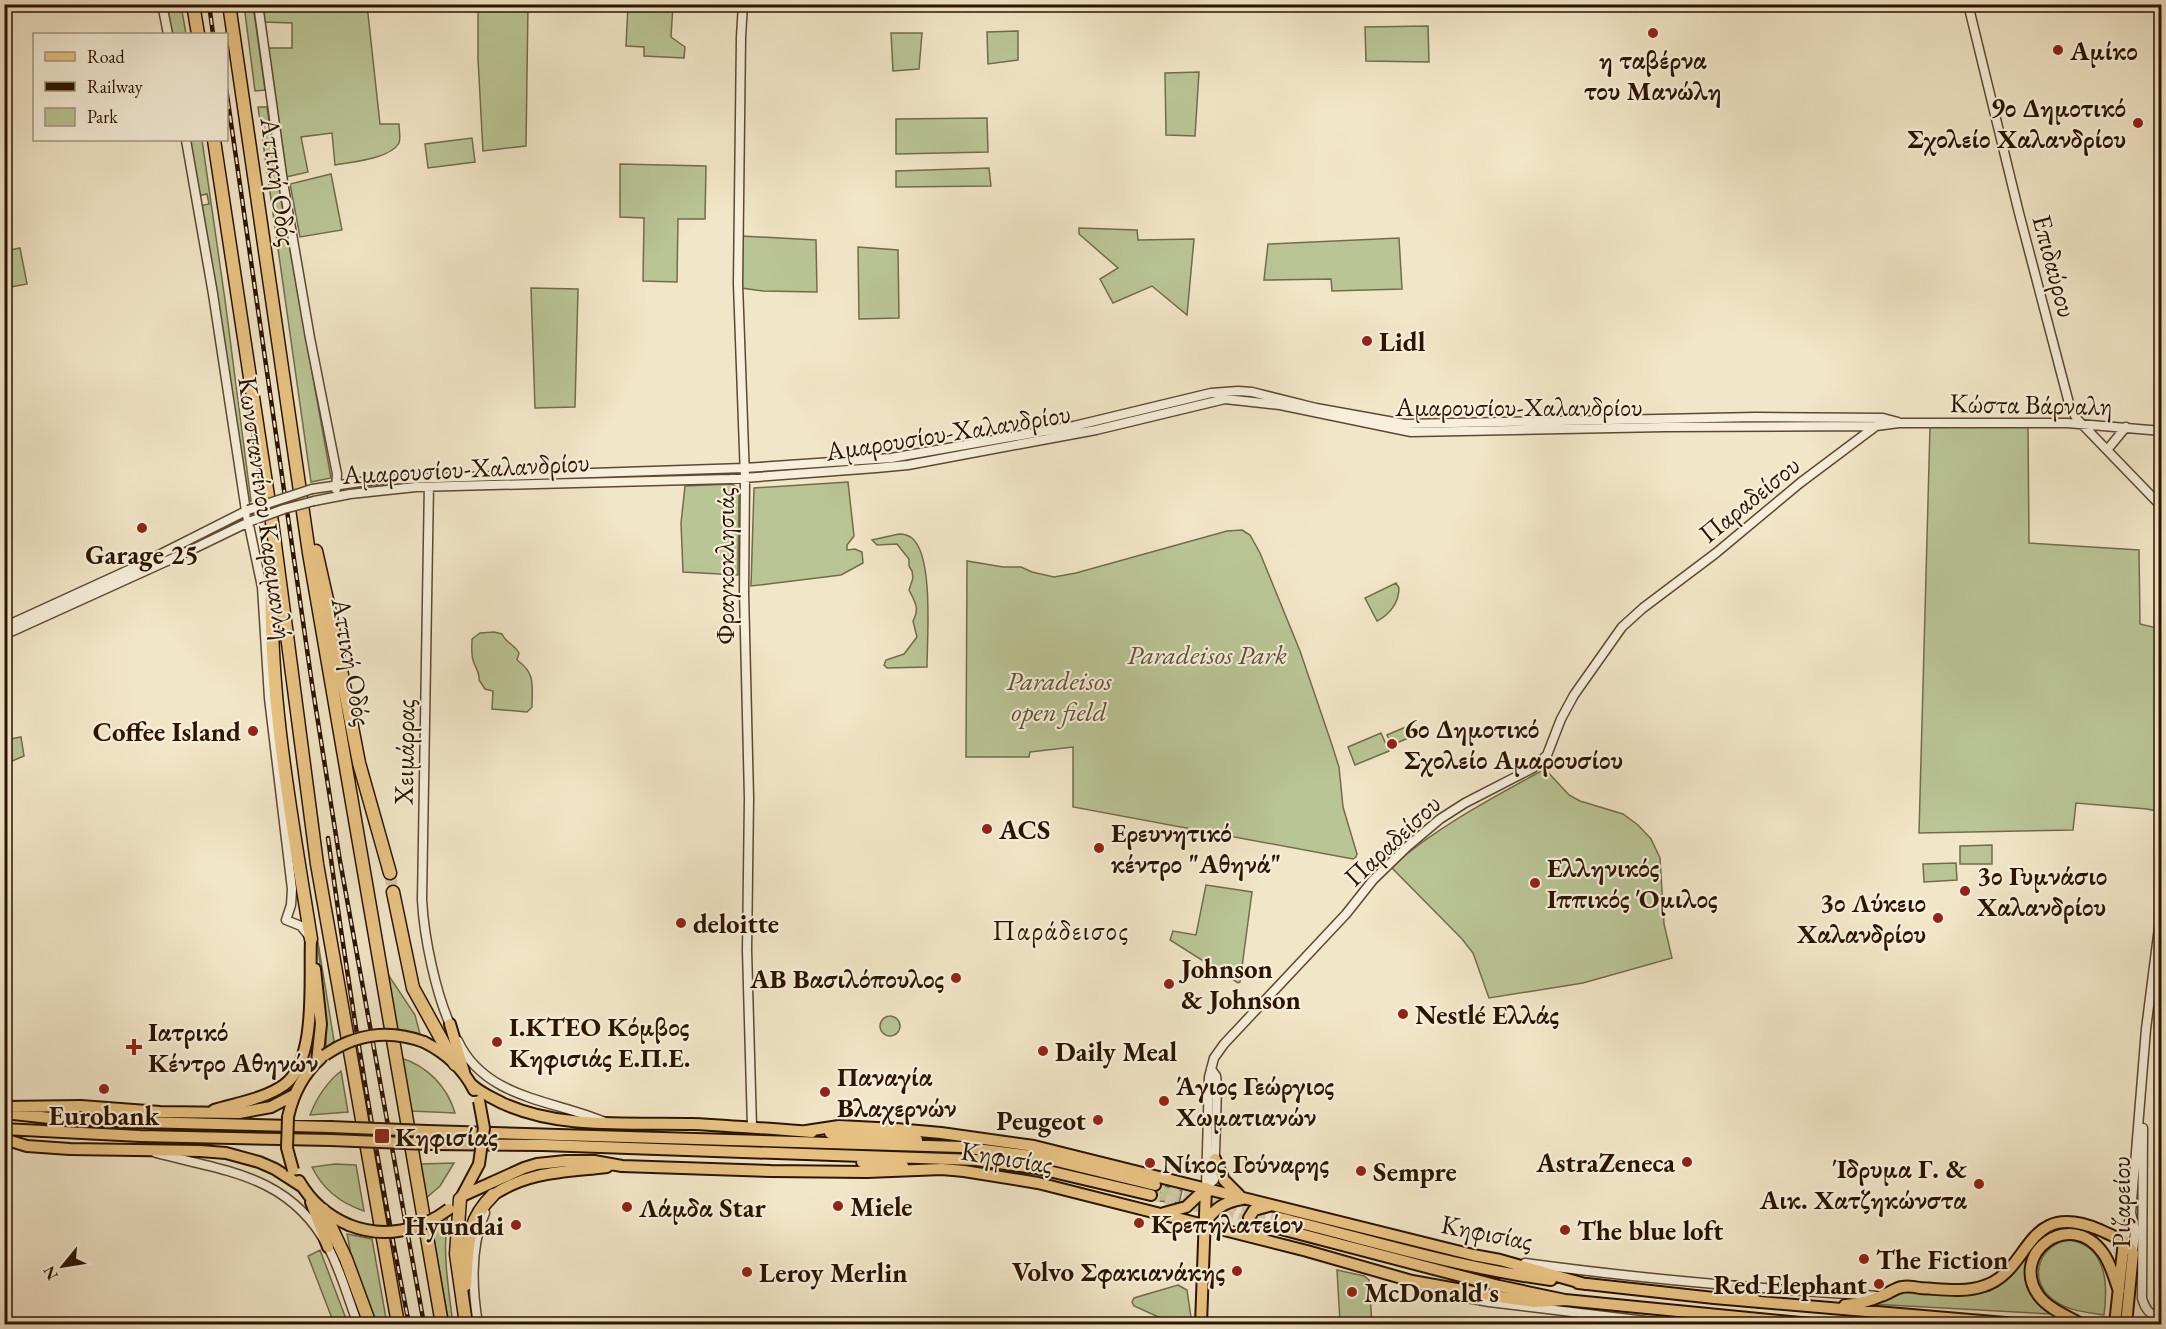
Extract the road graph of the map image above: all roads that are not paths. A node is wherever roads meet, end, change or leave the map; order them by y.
1 (162, 4) edge
2 (194, 4) edge
3 (229, 4) edge
4 (258, 4) edge
5 (743, 4) edge
6 (1968, 4) edge
7 (168, 33) edge
8 (198, 33) edge
9 (186, 141) edge
10 (214, 141) edge
11 (2070, 407) junction
12 (1841, 417) junction
13 (1899, 423) junction
14 (2067, 423) junction
15 (2082, 424) junction
16 (1849, 426) junction
17 (1876, 426) junction
18 (2126, 427) junction
19 (2162, 431) edge
20 (1849, 446) junction
21 (2107, 450) junction
22 (744, 473) junction
23 (429, 482) junction
24 (299, 483) junction
25 (338, 484) junction
26 (328, 498) junction
27 (2162, 507) edge
28 (247, 510) junction
29 (250, 522) junction
30 (273, 529) junction
31 (4, 627) edge
32 (4, 635) edge
33 (390, 873) tunnel mouth
34 (393, 892) tunnel mouth
35 (2162, 904) edge
36 (2160, 929) edge
37 (311, 939) junction
38 (450, 1024) junction
39 (320, 1059) junction
40 (455, 1064) junction
41 (1211, 1069) junction
42 (2142, 1076) junction
43 (468, 1080) junction
44 (293, 1098) junction
45 (4, 1107) edge
46 (4, 1113) edge
47 (201, 1113) junction
48 (605, 1122) junction
49 (752, 1127) junction
50 (4, 1129) edge
51 (806, 1131) junction
52 (4, 1139) edge
53 (961, 1148) junction
54 (144, 1150) junction
55 (777, 1154) junction
56 (1215, 1159) junction
57 (622, 1166) junction
58 (942, 1169) junction
59 (303, 1187) junction
60 (1206, 1188) junction
61 (494, 1195) junction
62 (1245, 1198) junction
63 (459, 1199) junction
64 (1275, 1205) junction
65 (323, 1210) junction
66 (2131, 1213) junction
67 (1161, 1214) junction
68 (1204, 1224) junction
69 (1269, 1241) junction
70 (2124, 1241) junction
71 (328, 1247) junction
72 (2133, 1253) junction
73 (1500, 1260) junction
74 (1412, 1281) junction
75 (1585, 1284) junction
76 (1736, 1287) junction
77 (2118, 1291) junction
78 (1883, 1296) junction
79 (1565, 1299) junction
80 (464, 1300) junction
81 (1758, 1302) junction
82 (1815, 1307) junction
83 (1714, 1316) junction
84 (2162, 1318) edge
85 (358, 1324) edge
86 (370, 1324) edge
87 (398, 1324) edge
88 (442, 1324) edge
89 (466, 1324) edge
90 (478, 1324) edge
91 (1201, 1324) edge
92 (1811, 1324) edge
93 (2017, 1324) edge
94 (2082, 1324) edge
95 (2115, 1324) edge
96 (2126, 1324) edge

1 - 7 street
2 - 8 highway
3 - 24 highway, Αττική Οδός
4 - 25 street
5 - 22 street, Φραγκοκλησιάς
6 - 11 street, Επιδαύρου
9 - 28 street, Κωνσταντίνου Καραμανλή
10 - 30 highway
11 - 14 street
11 - 15 street, Επιδαύρου
12 - 13 street, Κώστα Βάρναλη
12 - 16 street
12 - 22 street, Αμαρουσίου-Χαλανδρίου
13 - 14 street, Κώστα Βάρναλη
13 - 17 street, Κώστα Βάρναλη
14 - 15 street, Κώστα Βάρναλη
15 - 18 street, Κώστα Βάρναλη
15 - 21 street, Επιδαύρου
16 - 17 street, Κώστα Βάρναλη
16 - 20 street
16 - 22 street, Αμαρουσίου-Χαλανδρίου
17 - 20 street, Παραδείσου
18 - 19 street, Κώστα Βάρναλη
18 - 21 street
20 - 41 street, Παραδείσου
21 - 27 street, Επιδαύρου
22 - 23 street, Αμαρουσίου-Χαλανδρίου
22 - 49 street, Φραγκοκλησιάς
23 - 25 street, Αμαρουσίου-Χαλανδρίου
23 - 26 street, Αμαρουσίου-Χαλανδρίου
23 - 38 street, Χειμάρρας
24 - 33 highway
24 - 88 highway, Αττική Οδός
25 - 26 street
25 - 28 street, Αμαρουσίου-Χαλανδρίου, bridge
26 - 29 street, Αμαρουσίου-Χαλανδρίου, bridge
28 - 29 street, Κωνσταντίνου Καραμανλή
28 - 31 street, Αμαρουσίου-Χαλανδρίου
29 - 32 street, Αμαρουσίου-Χαλανδρίου
29 - 37 street, Κωνσταντίνου Καραμανλή
30 - 37 highway
30 - 87 highway
34 - 40 highway
35 - 36 street, Ριζαρείου
36 - 42 street, Ριζαρείου
37 - 39 main road
37 - 47 main road
38 - 43 main road
38 - 48 street, Χειμάρρας
39 - 40 main road, bridge
39 - 44 main road
40 - 43 main road
41 - 56 street
41 - 60 street, Παραδείσου
42 - 66 street, Ριζαρείου
42 - 84 street, Ριζαρείου
43 - 48 main road
43 - 63 main road, bridge
44 - 47 main road
44 - 59 main road, bridge
45 - 47 main road
46 - 53 main road, Κηφισίας, bridge
48 - 49 main road
49 - 51 main road
50 - 55 main road, Κηφισίας, bridge
51 - 53 main road
51 - 60 main road, Κηφισίας
52 - 54 main road
53 - 55 main road, Κηφισίας
54 - 59 main road
54 - 71 street
55 - 58 main road
56 - 60 street
56 - 62 main road
57 - 58 main road, Κηφισίας
57 - 61 main road
57 - 63 main road, Κηφισίας
58 - 67 main road, Κηφισίας
59 - 65 main road
59 - 71 main road
60 - 62 main road, Κηφισίας
60 - 67 main road
60 - 68 main road
61 - 80 highway
61 - 90 street
62 - 64 main road, Κηφισίας
62 - 68 main road
63 - 65 main road, bridge
63 - 80 highway
64 - 69 main road
64 - 73 main road, Κηφισίας
65 - 86 highway
66 - 70 street, Ριζαρείου
66 - 72 street, Ριζαρείου
67 - 68 main road, Κηφισίας
68 - 69 main road, Κηφισίας
68 - 91 main road
69 - 74 main road, Κηφισίας
70 - 72 main road, Κηφισίας
70 - 77 main road, Ριζαρείου
70 - 78 main road, Κηφισίας
71 - 85 street
72 - 96 main road, Ριζαρείου
73 - 75 main road
73 - 76 street, Κηφισίας
74 - 79 main road
74 - 83 street, Κηφισίας
75 - 79 main road, Κηφισίας
75 - 81 main road, Κηφισίας
76 - 78 street, Κηφισίας
76 - 81 main road
77 - 94 main road
77 - 95 main road, Ριζαρείου
78 - 82 main road
79 - 83 main road, Κηφισίας
80 - 89 highway
81 - 82 main road, Κηφισίας
82 - 93 main road, Κηφισίας
83 - 92 main road, Κηφισίας

